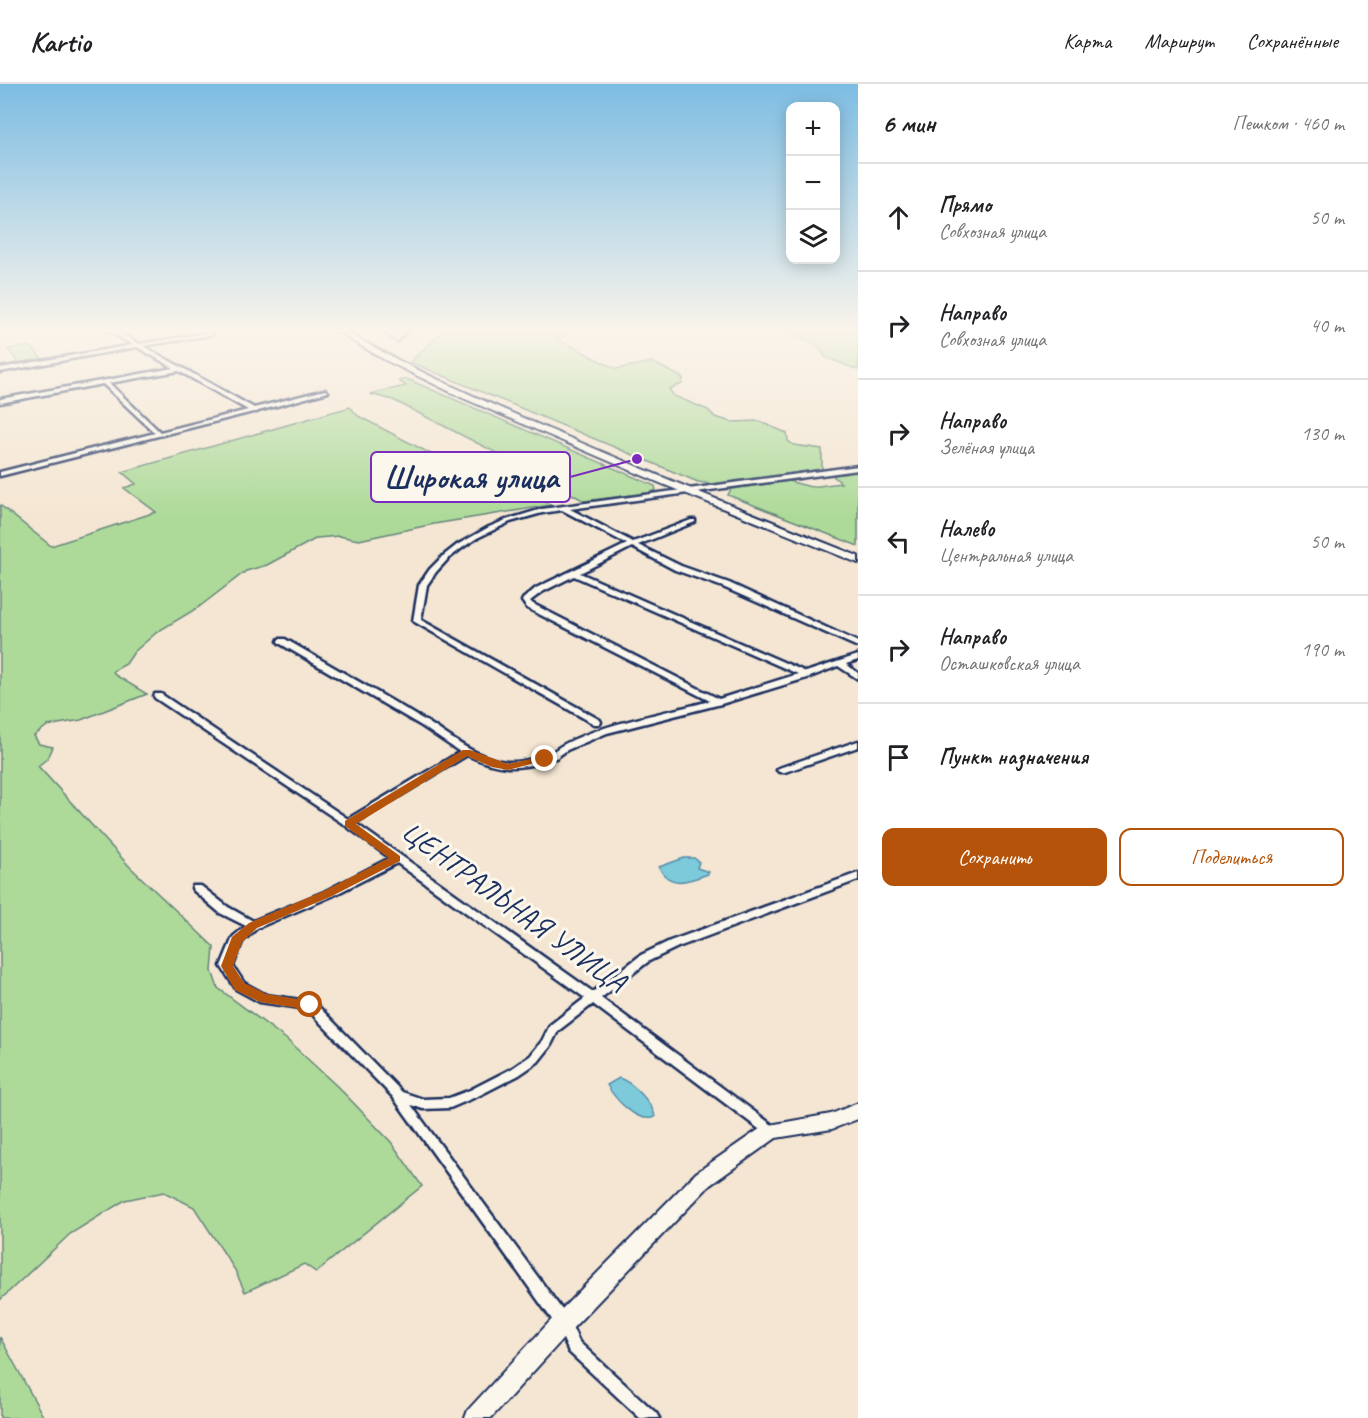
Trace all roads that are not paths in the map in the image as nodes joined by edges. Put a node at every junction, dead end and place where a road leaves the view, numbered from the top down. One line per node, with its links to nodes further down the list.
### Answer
1 (53, 391): 7 (street)
2 (114, 391): 9 (street)
3 (219, 391): 8 (street)
4 (452, 391): 13 (main road)
5 (466, 391): 12 (main road)
6 (326, 392): 8 (street)
7 (0, 401)
8 (255, 411): 9 (street)
9 (159, 434): 11 (street)
10 (858, 468): 12 (street)
11 (0, 474)
12 (702, 490): 13 (street); 17 (main road)
13 (688, 492): 14 (street); 18 (main road)
14 (563, 508): 16 (street); 28 (street)
15 (693, 521): 16 (street)
16 (630, 545): 19 (street); 21 (street)
17 (858, 554)
18 (858, 560)
19 (574, 573): 24 (street); 27 (street)
20 (282, 641): 30 (street)
21 (858, 645)
22 (858, 657): 23 (street)
23 (839, 663): 24 (street); 25 (street)
24 (807, 675): 27 (street)
25 (858, 677)
26 (158, 696): 32 (street, ЦЕНТРАЛЬНАЯ УЛИЦА)
27 (718, 702): 30 (street)
28 (597, 722)
29 (858, 744): 31 (street)
30 (466, 752): 32 (street)
31 (782, 770)
32 (348, 823): 33 (street, ЦЕНТРАЛЬНАЯ УЛИЦА)
33 (396, 859): 36 (street); 37 (street, ЦЕНТРАЛЬНАЯ УЛИЦА)
34 (858, 876): 37 (street)
35 (197, 888): 36 (street)
36 (253, 926): 38 (street)
37 (593, 998): 38 (street); 40 (street, ЦЕНТРАЛЬНАЯ УЛИЦА)
38 (398, 1095): 41 (street)
39 (858, 1110): 40 (main road)
40 (771, 1131): 41 (main road)
41 (563, 1323): 42 (main road); 43 (street)
42 (476, 1418)
43 (651, 1418)

